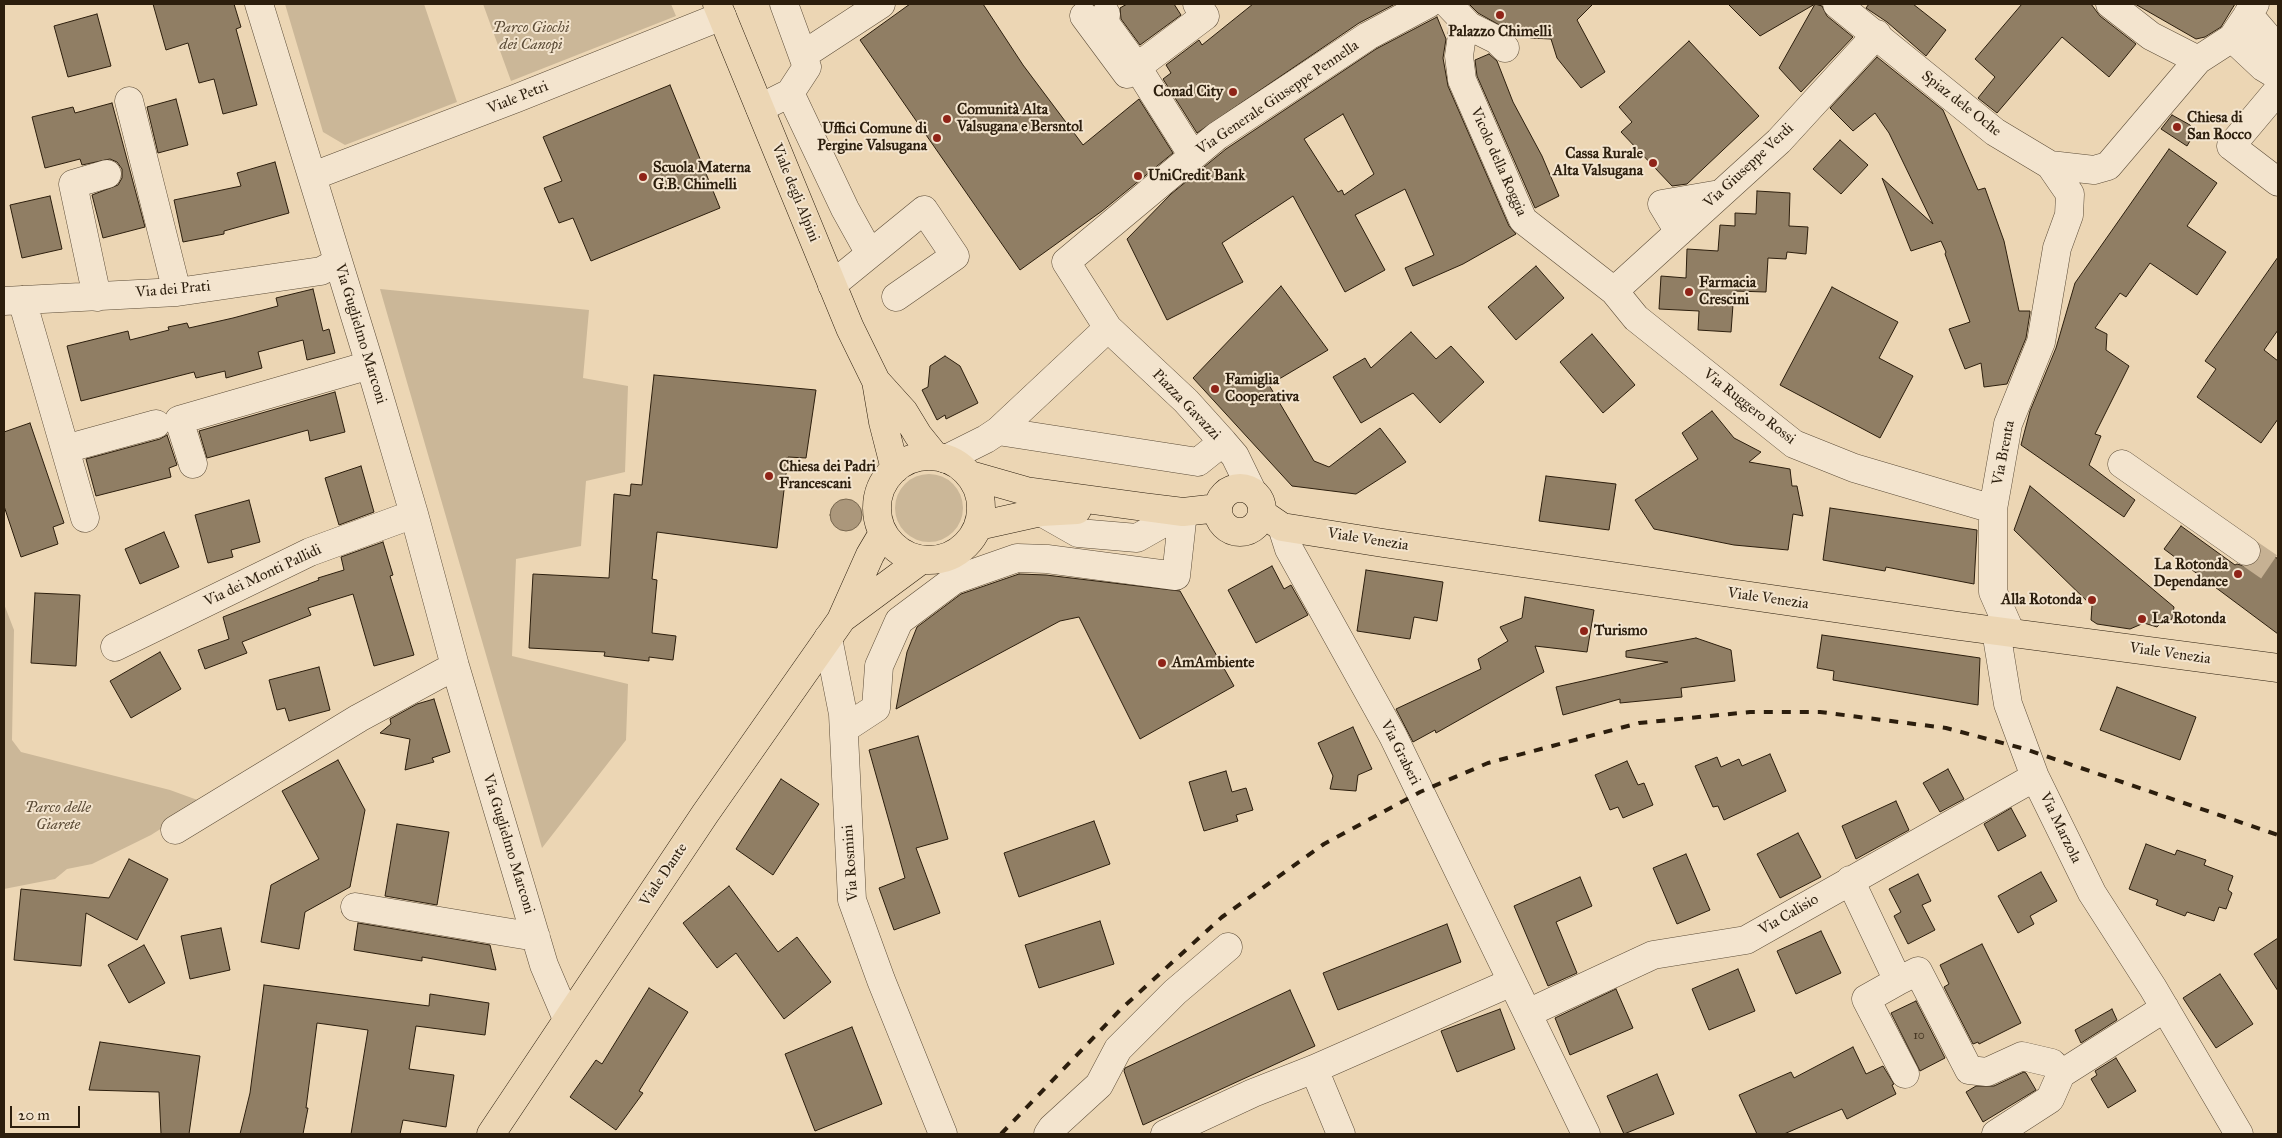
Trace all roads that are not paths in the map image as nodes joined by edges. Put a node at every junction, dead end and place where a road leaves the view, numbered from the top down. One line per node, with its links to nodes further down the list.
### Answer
1 (259, 4): 27 (street, Via Guglielmo Marconi)
2 (784, 4): 16 (street)
3 (881, 4): 16 (street)
4 (1197, 4): 18 (street)
5 (1428, 4): 24 (street, Via Generale Giuseppe Pennella)
6 (2110, 4): 17 (street)
7 (1846, 6): 12 (street, Spiaz dele Oche)
8 (2252, 9): 13 (street); 15 (street)
9 (719, 10): 23 (main road, Viale degli Alpini); 27 (street, Viale Petri)
10 (1456, 13): 14 (street); 34 (street, Vicolo della Roggia)
11 (1095, 15): 18 (street)
12 (1877, 34): 25 (street, Spiaz dele Oche); 34 (street, Via Giuseppe Verdi)
13 (2232, 38): 17 (street, Spiaz dele Oche); 19 (street)
14 (1505, 48)
15 (2278, 49)
16 (803, 56): 21 (street)
17 (2198, 60): 25 (street, Spiaz dele Oche)
18 (1137, 67): 24 (street)
19 (2278, 76)
20 (2278, 90): 28 (street)
21 (790, 93): 23 (street); 29 (street)
22 (129, 101): 35 (street)
23 (760, 108): 32 (main road, Viale degli Alpini)
24 (1193, 156): 31 (street, Via Generale Giuseppe Pennella)
25 (2050, 165): 33 (street, Spiaz dele Oche)
26 (107, 174): 36 (street)
27 (313, 176): 30 (street, Via Guglielmo Marconi)
28 (2278, 182)
29 (870, 254): 32 (street); 37 (street)
30 (338, 262): 35 (street, Via dei Prati); 40 (street, Via Guglielmo Marconi)
31 (1066, 262): 39 (street, Piazza Gavazzi)
32 (832, 285): 41 (main road, Viale degli Alpini)
33 (2050, 290): 53 (street, Via Brenta)
34 (1614, 291): 53 (street, Via Ruggero Rossi)
35 (177, 292): 36 (street, Via dei Prati)
36 (97, 297): 38 (street, Via dei Prati)
37 (896, 297)
38 (13, 300): 45 (street)
39 (1108, 328): 43 (street); 44 (street, Piazza Gavazzi)
40 (370, 365): 47 (street); 57 (street, Via Guglielmo Marconi)
41 (876, 381): 46 (main road); 49 (main road)
42 (156, 424): 45 (street)
43 (998, 431): 44 (street); 46 (street)
44 (1223, 442): 54 (street, Piazza Gavazzi)
45 (65, 449): 58 (street)
46 (941, 458): 49 (main road); 50 (main road)
47 (193, 464)
48 (2122, 464): 61 (street)
49 (895, 469): 60 (main road)
50 (970, 475): 51 (main road); 59 (main road)
51 (1144, 507): 55 (main road); 56 (main road)
52 (1218, 508): 54 (main road, Viale Venezia); 54 (main road); 56 (main road)
53 (1993, 509): 64 (street, Via Brenta)
54 (1266, 510): 64 (main road, Viale Venezia); 76 (street, Via Graberi)
55 (1041, 512): 56 (street); 59 (main road)
56 (1183, 512): 68 (street)
57 (414, 514): 65 (street, Via dei Monti Pallidi); 66 (street, Via Guglielmo Marconi)
58 (85, 518)
59 (978, 526): 62 (main road)
60 (883, 533): 62 (main road); 63 (main road, Viale Dante)
61 (2246, 550)
62 (920, 560): 63 (main road, Viale Dante)
63 (835, 628): 68 (street, Via Rosmini); 79 (main road, Viale Dante)
64 (1995, 630): 67 (main road, Viale Venezia); 69 (street, Via Marzola)
65 (115, 647)
66 (455, 666): 70 (street); 73 (street, Via Guglielmo Marconi)
67 (2278, 668)
68 (844, 729): 84 (street, Via Rosmini)
69 (2036, 777): 71 (street, Via Calisio); 77 (street, Via Marzola)
70 (175, 830)
71 (1850, 880): 75 (street); 78 (street, Via Calisio)
72 (355, 907): 73 (street)
73 (536, 937): 79 (street, Via Guglielmo Marconi)
74 (1228, 947): 85 (street)
75 (1898, 981): 81 (street); 82 (street)
76 (1512, 982): 78 (street, Via Graberi); 80 (street)
77 (2165, 1008): 82 (street); 90 (street, Via Marzola)
78 (1528, 1013): 88 (street, Via Graberi)
79 (567, 1019): 83 (main road, Viale Dante)
80 (1314, 1069): 86 (street); 87 (street)
81 (1905, 1074)
82 (2061, 1074): 89 (street)
83 (491, 1134)
84 (943, 1134)
85 (1048, 1134)
86 (1165, 1134)
87 (1341, 1134)
88 (1586, 1134)
89 (1996, 1134)
90 (2239, 1134)

